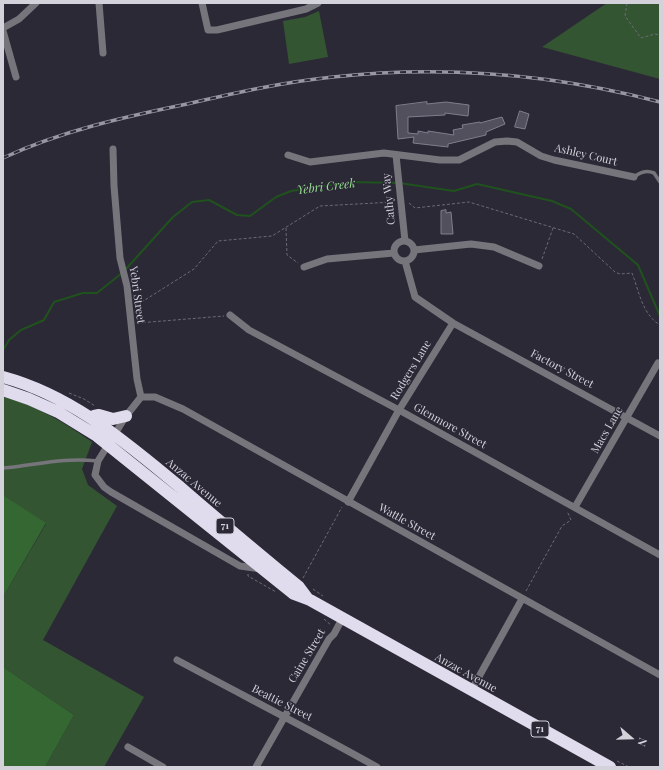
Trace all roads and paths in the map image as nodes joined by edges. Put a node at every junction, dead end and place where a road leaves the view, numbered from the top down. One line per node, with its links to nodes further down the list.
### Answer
1 (36, 3): 6 (street)
2 (99, 3): 8 (street)
3 (202, 3): 4 (street)
4 (318, 3)
5 (627, 3): 7 (path)
6 (3, 30): 9 (street)
7 (660, 35)
8 (103, 53)
9 (16, 77)
10 (113, 149): 31 (street, Yebri Street)
11 (288, 155): 12 (street, Ashley Court)
12 (396, 155): 13 (street, Ashley Court); 17 (street, Cathy Way)
13 (634, 177): 14 (lane)
14 (660, 182)
15 (286, 227): 22 (path)
16 (553, 228): 21 (path)
17 (405, 241): 18 (street); 19 (street)
18 (414, 250): 20 (street); 21 (street)
19 (394, 253): 20 (street); 22 (street)
20 (406, 261): 27 (street)
21 (539, 266)
22 (304, 267)
23 (136, 305): 24 (path)
24 (137, 311)
25 (230, 315): 26 (path); 32 (street, Glenmore Street)
26 (137, 317)
27 (453, 323): 32 (street, Rodgers Lane); 35 (street, Factory Street)
28 (658, 364): 35 (street, Macs Lane)
29 (3, 377): 33 (highway, Anzac Avenue / 71)
30 (3, 390): 38 (highway, Anzac Avenue / 71)
31 (141, 397): 34 (street); 41 (street, Wattle Street)
32 (399, 410): 41 (street, Rodgers Lane); 42 (street, Glenmore Street)
33 (91, 416): 34 (highway); 36 (highway, Anzac Avenue / 71)
34 (126, 416): 36 (street)
35 (627, 417): 37 (street, Factory Street); 42 (street, Macs Lane)
36 (115, 434): 38 (street); 46 (highway, Anzac Avenue / 71)
37 (660, 436)
38 (108, 444): 39 (street); 45 (highway, Anzac Avenue / 71)
39 (98, 460): 40 (lane); 45 (street)
40 (3, 468)
41 (348, 502): 46 (path); 47 (street, Wattle Street)
42 (575, 507): 44 (street, Glenmore Street)
43 (566, 508): 47 (path)
44 (660, 555)
45 (261, 569): 48 (highway, Anzac Avenue / 71)
46 (299, 587): 48 (highway, Anzac Avenue / 71)
47 (522, 599): 51 (street, Wattle Street); 52 (street)
48 (310, 600): 49 (highway, Anzac Avenue / 71)
49 (342, 619): 52 (highway, Anzac Avenue / 71); 53 (street, Caine Street)
50 (177, 660): 53 (street, Beattie Street)
51 (660, 675)
52 (471, 691): 58 (highway, Anzac Avenue / 71)
53 (284, 717): 56 (street, Caine Street); 57 (street, Beattie Street)
54 (128, 747): 55 (street)
55 (164, 767)
56 (256, 767)
57 (377, 767)
58 (610, 767)

